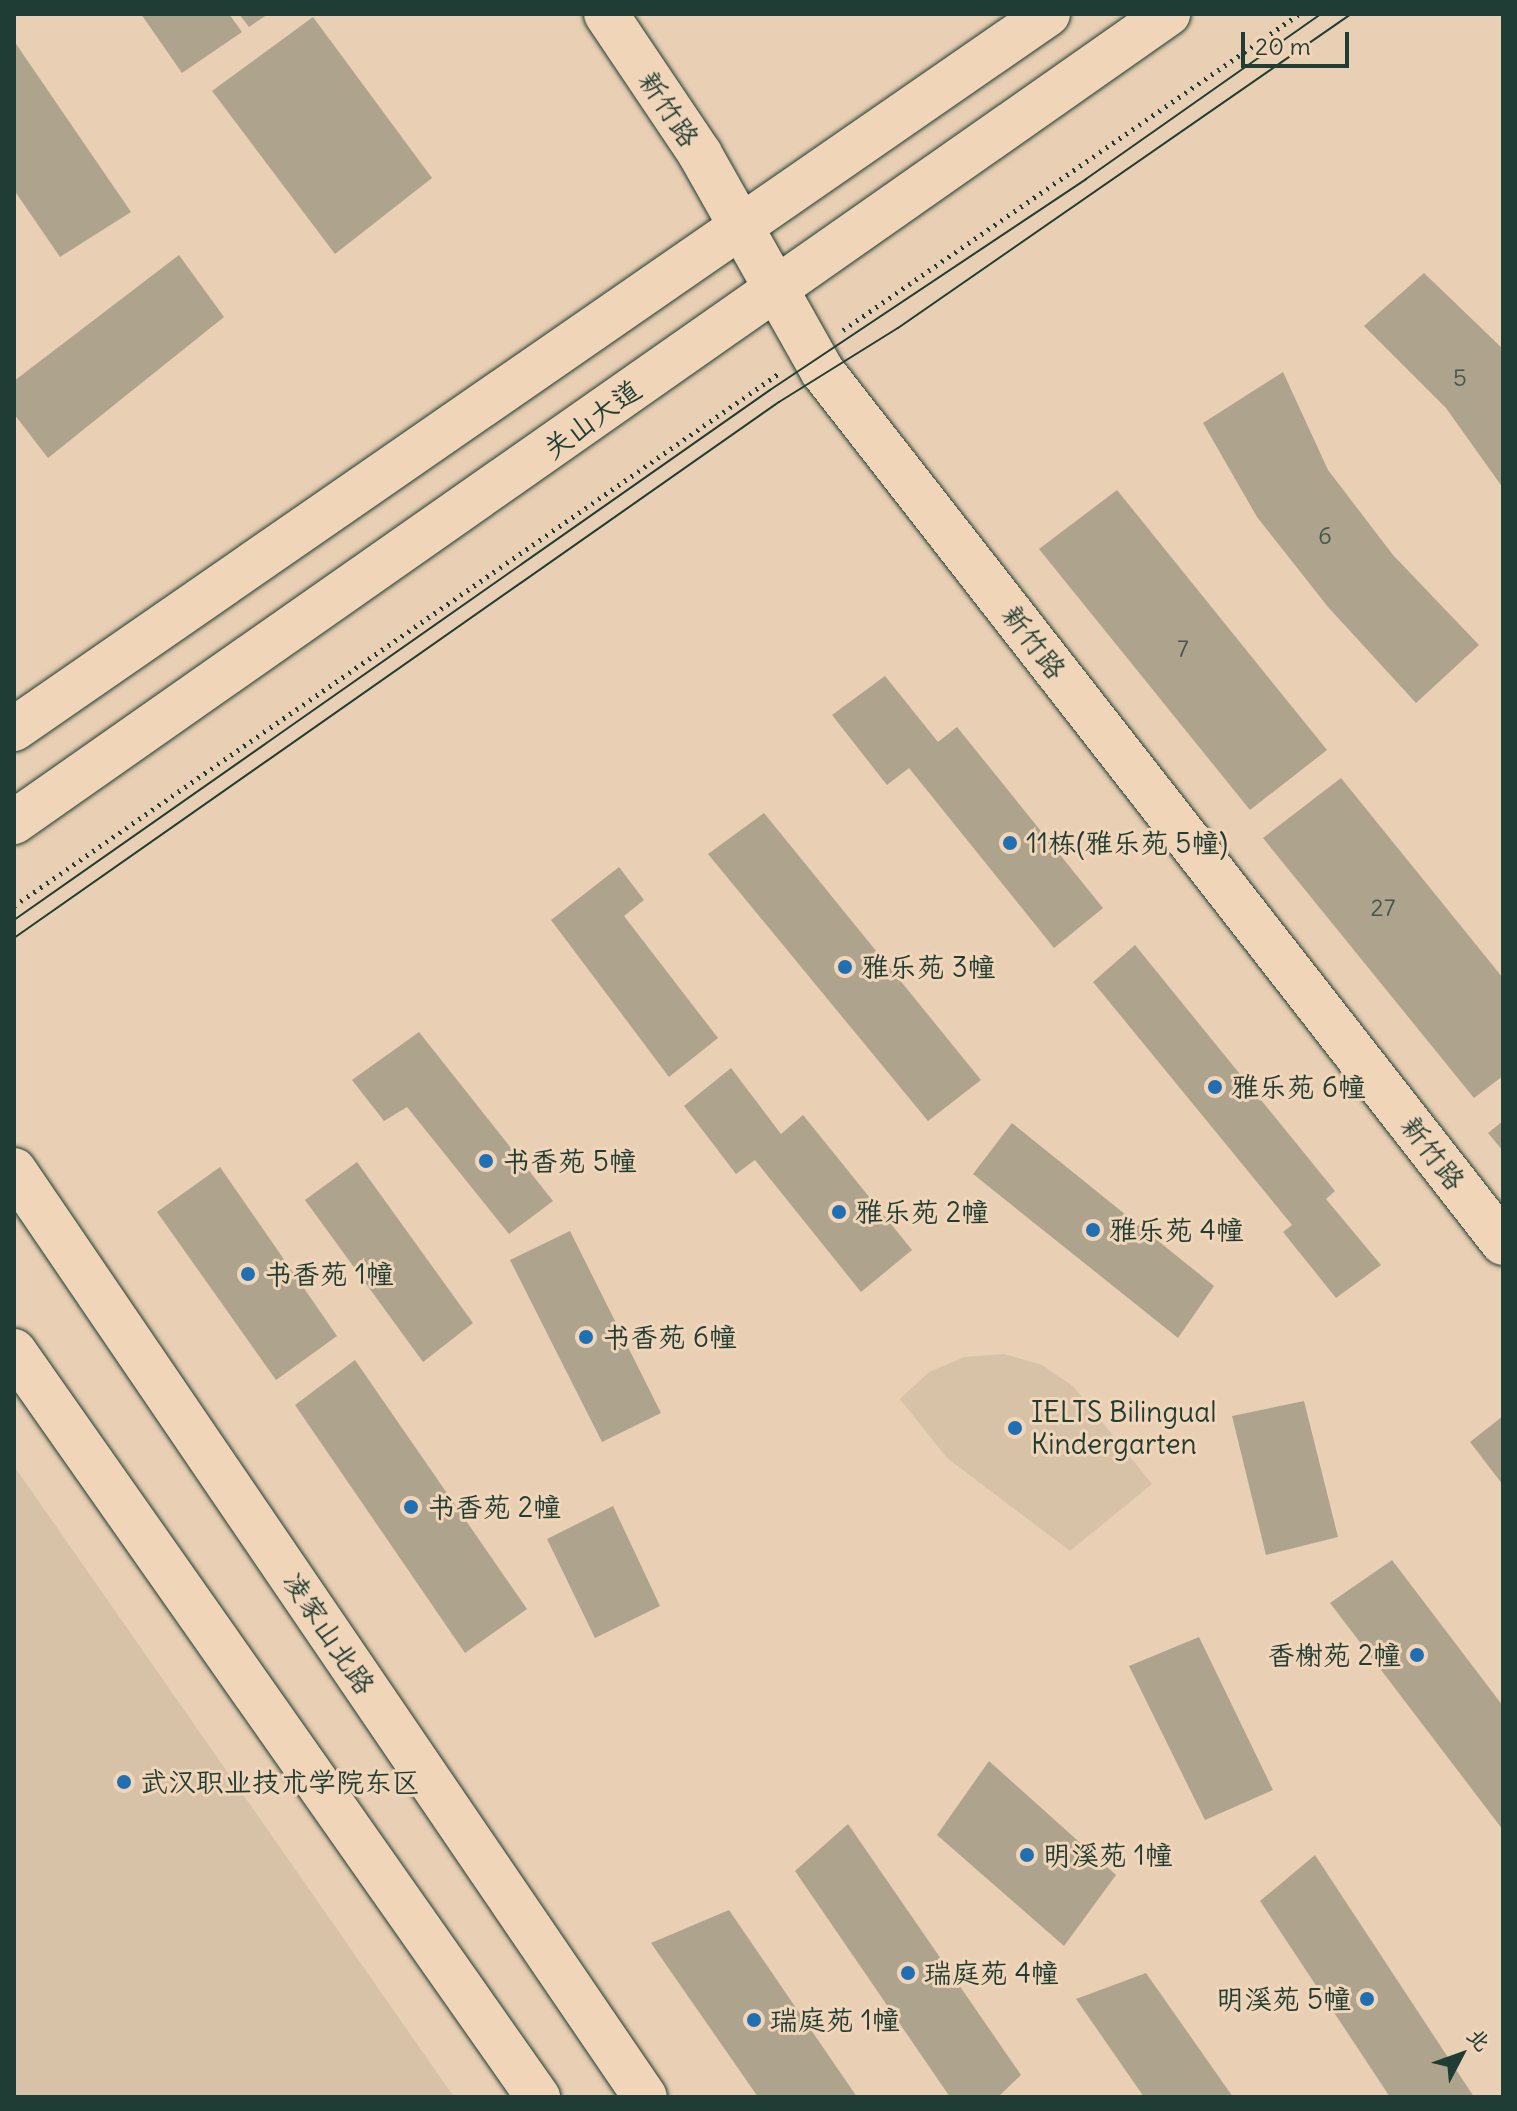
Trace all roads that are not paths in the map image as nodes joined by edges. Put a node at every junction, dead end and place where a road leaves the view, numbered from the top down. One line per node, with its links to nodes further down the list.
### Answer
1 (606, 14): 4 (main road, 新竹路)
2 (1048, 14): 4 (main road)
3 (1168, 14): 5 (main road, 关山大道)
4 (741, 231): 5 (main road, 新竹路); 6 (main road)
5 (775, 286): 7 (main road, 关山大道); 9 (main road, 新竹路)
6 (14, 729)
7 (14, 822)
8 (14, 1170): 12 (main road, 凌家山北路)
9 (1503, 1243)
10 (14, 1351): 11 (main road)
11 (538, 2097)
12 (645, 2097)

